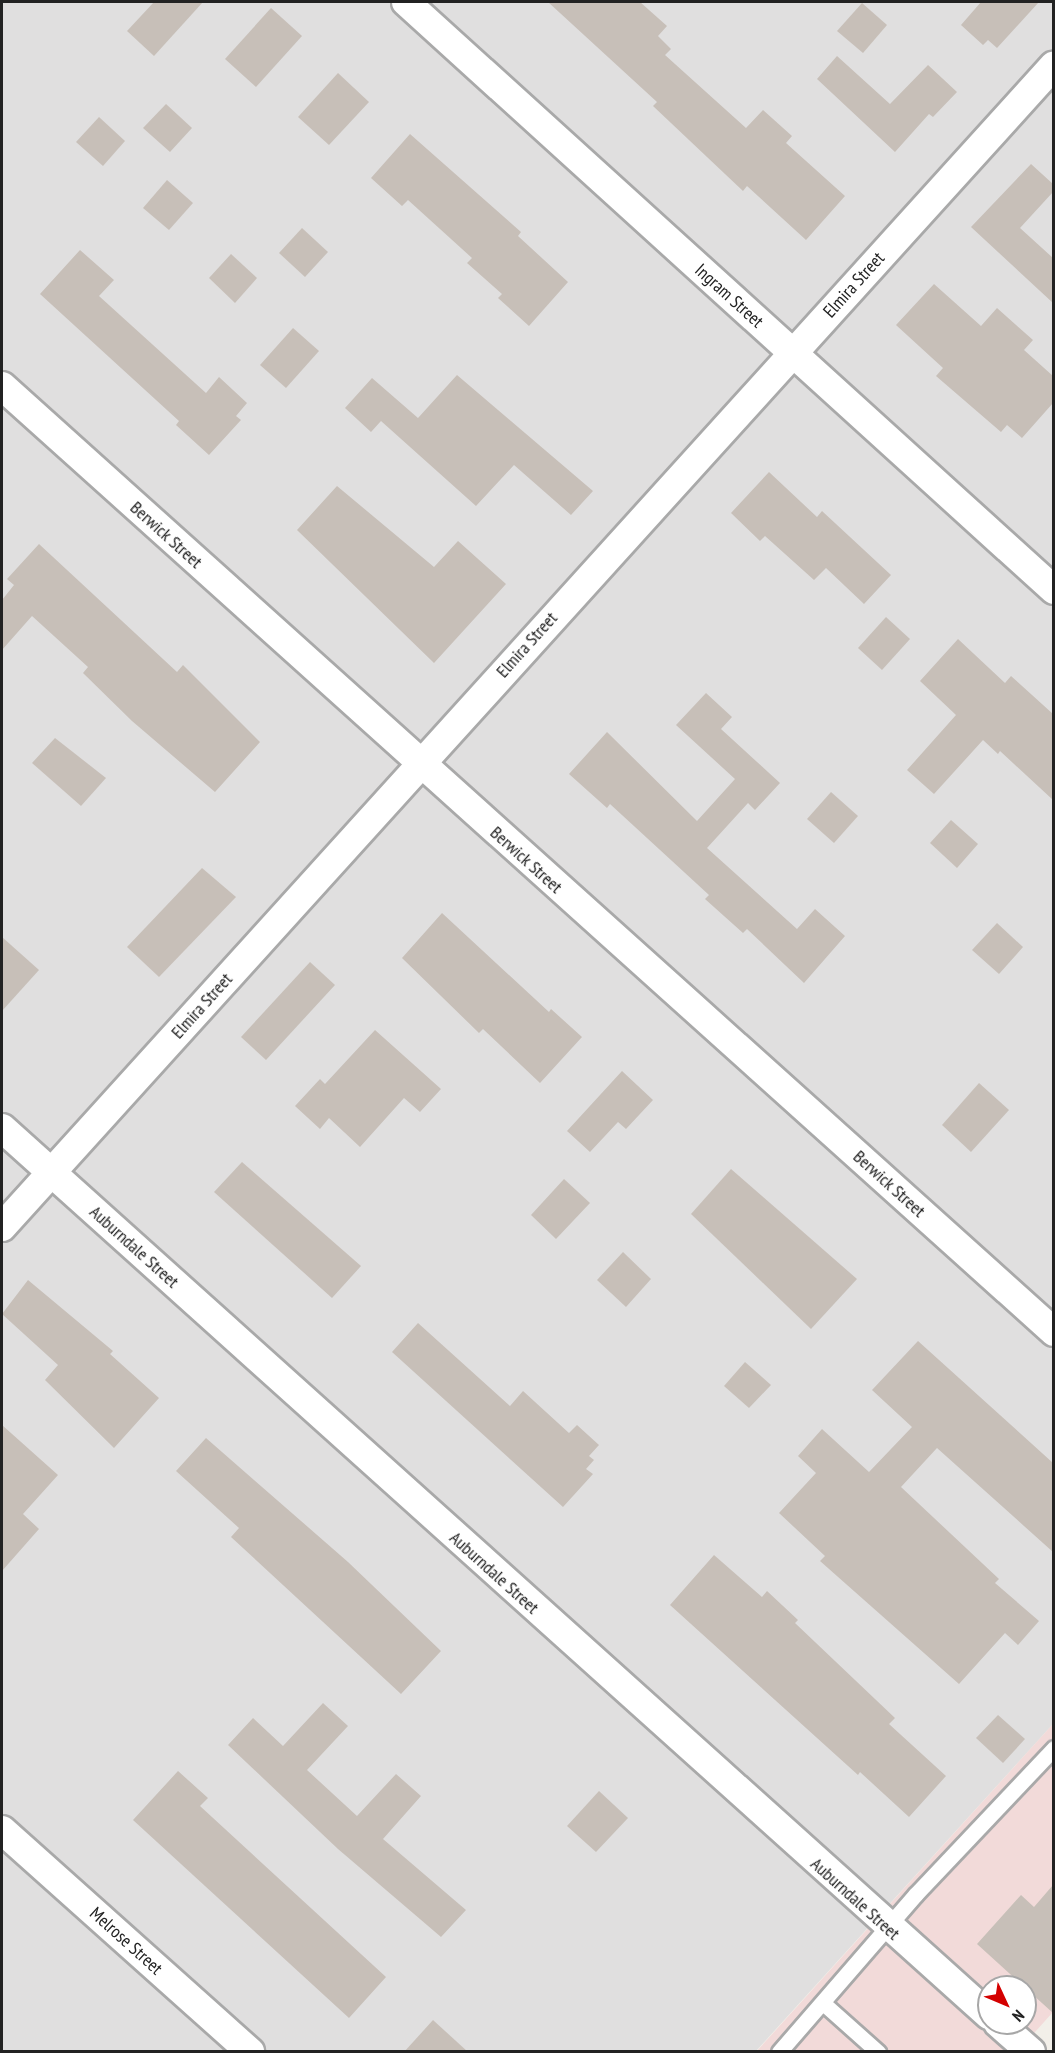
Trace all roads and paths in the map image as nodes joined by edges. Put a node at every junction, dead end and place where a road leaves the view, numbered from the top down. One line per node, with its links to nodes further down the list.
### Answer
1 (406, 2): 3 (street, Ingram Street)
2 (1053, 64): 3 (street, Elmira Street)
3 (792, 353): 5 (street, Ingram Street); 6 (street, Elmira Street)
4 (2, 386): 6 (street, Berwick Street)
5 (1053, 590)
6 (419, 764): 8 (street, Elmira Street); 10 (street, Berwick Street)
7 (2, 1128): 8 (street, Auburndale Street)
8 (51, 1173): 9 (street, Elmira Street); 13 (street, Auburndale Street)
9 (2, 1227)
10 (1053, 1332)
11 (1053, 1748): 13 (lane)
12 (2, 1830): 17 (street, Melrose Street)
13 (886, 1927): 14 (lane); 15 (street, Auburndale Street)
14 (823, 2003): 18 (lane); 19 (lane)
15 (977, 2005)
16 (1012, 2035): 20 (street)
17 (250, 2052)
18 (779, 2052)
19 (878, 2052)
20 (1031, 2052)

